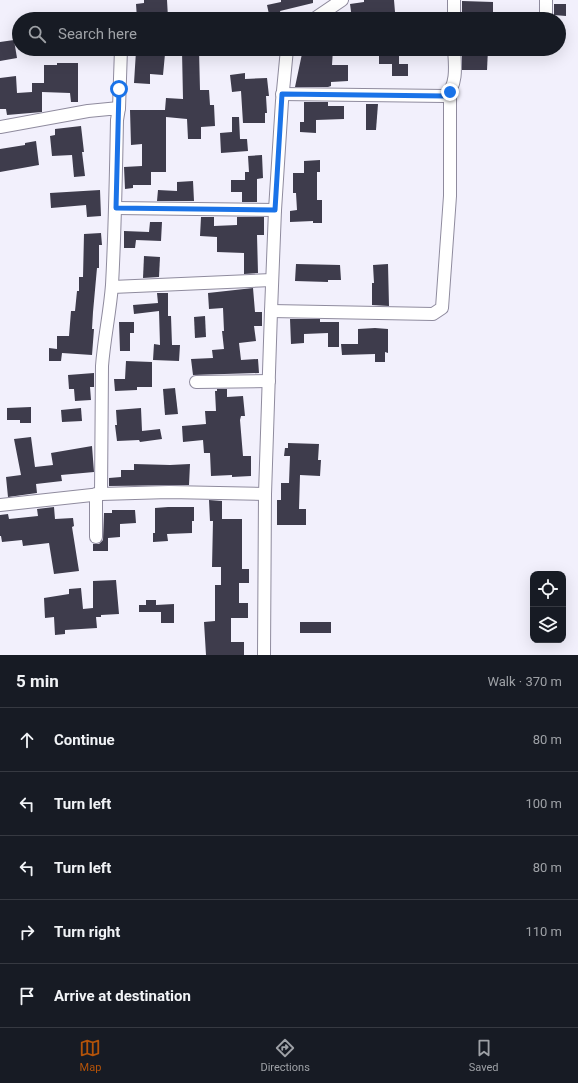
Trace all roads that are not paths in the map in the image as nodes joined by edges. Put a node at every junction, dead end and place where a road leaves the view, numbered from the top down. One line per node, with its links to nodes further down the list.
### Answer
1 (342, 0): 4 (street)
2 (454, 0): 5 (street)
3 (546, 0): 6 (street)
4 (324, 12)
5 (454, 12)
6 (546, 12)
7 (121, 56): 12 (street)
8 (286, 56): 11 (street)
9 (454, 56): 10 (street)
10 (450, 92): 11 (street); 18 (street)
11 (282, 94): 15 (street)
12 (119, 108): 13 (street); 14 (street)
13 (0, 127)
14 (116, 208): 15 (street); 17 (street)
15 (275, 210): 16 (street)
16 (272, 280): 17 (street); 18 (street)
17 (112, 287): 21 (street)
18 (271, 311): 20 (street)
19 (196, 382): 20 (street)
20 (268, 382): 22 (street)
21 (98, 494): 22 (street); 23 (street); 24 (street)
22 (265, 494): 25 (street)
23 (0, 505)
24 (96, 537)
25 (264, 655)

